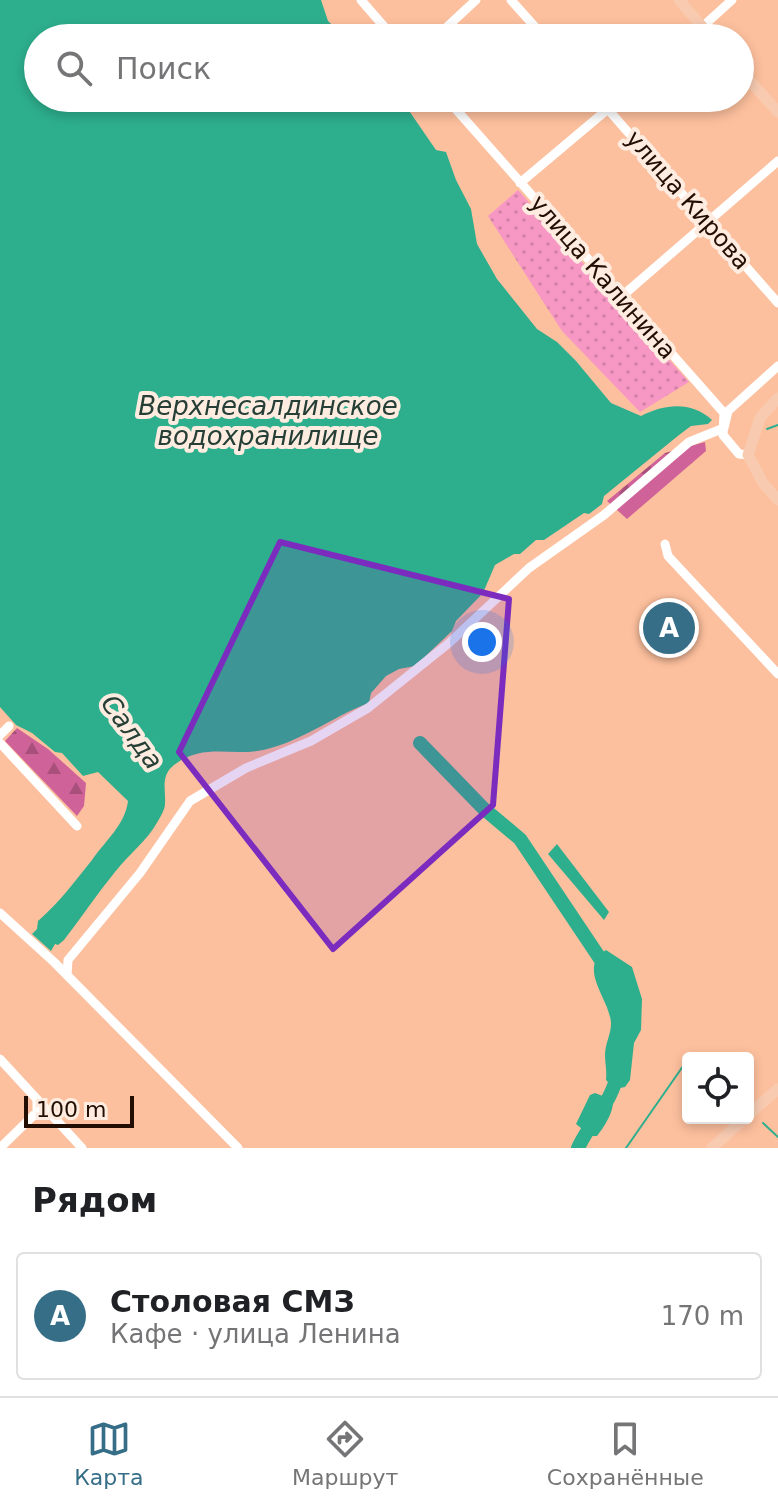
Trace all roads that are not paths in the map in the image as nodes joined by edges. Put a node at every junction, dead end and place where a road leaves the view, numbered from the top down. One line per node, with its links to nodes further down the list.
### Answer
1 (361, 0): 6 (street)
2 (476, 0): 7 (street)
3 (511, 0): 8 (street)
4 (679, 0): 9 (main road)
5 (732, 0): 10 (street)
6 (382, 24)
7 (450, 24)
8 (532, 24)
9 (699, 24)
10 (705, 24)
11 (754, 85): 15 (main road)
12 (458, 112): 17 (street, улица Калинина)
13 (604, 112): 17 (street)
14 (611, 112): 18 (street, улица Кирова)
15 (778, 112)
16 (778, 161): 18 (street)
17 (520, 183): 19 (street, улица Калинина)
18 (709, 223): 19 (street); 20 (street, улица Кирова)
19 (621, 297): 23 (street, улица Калинина)
20 (778, 303)
21 (778, 366): 23 (street)
22 (778, 398): 24 (main road)
23 (724, 428): 24 (street, улица Калинина); 33 (street)
24 (748, 455): 25 (main road)
25 (778, 500)
26 (665, 544): 27 (street)
27 (778, 674)
28 (9, 726): 29 (street)
29 (0, 735)
30 (0, 743): 31 (street)
31 (77, 826)
32 (0, 913): 33 (street)
33 (67, 975): 41 (street)
34 (0, 1059): 36 (street)
35 (778, 1089): 37 (main road)
36 (37, 1099): 39 (street); 40 (street)
37 (754, 1111)
38 (739, 1124): 42 (main road)
39 (0, 1148)
40 (82, 1148)
41 (238, 1148)
42 (712, 1148)

